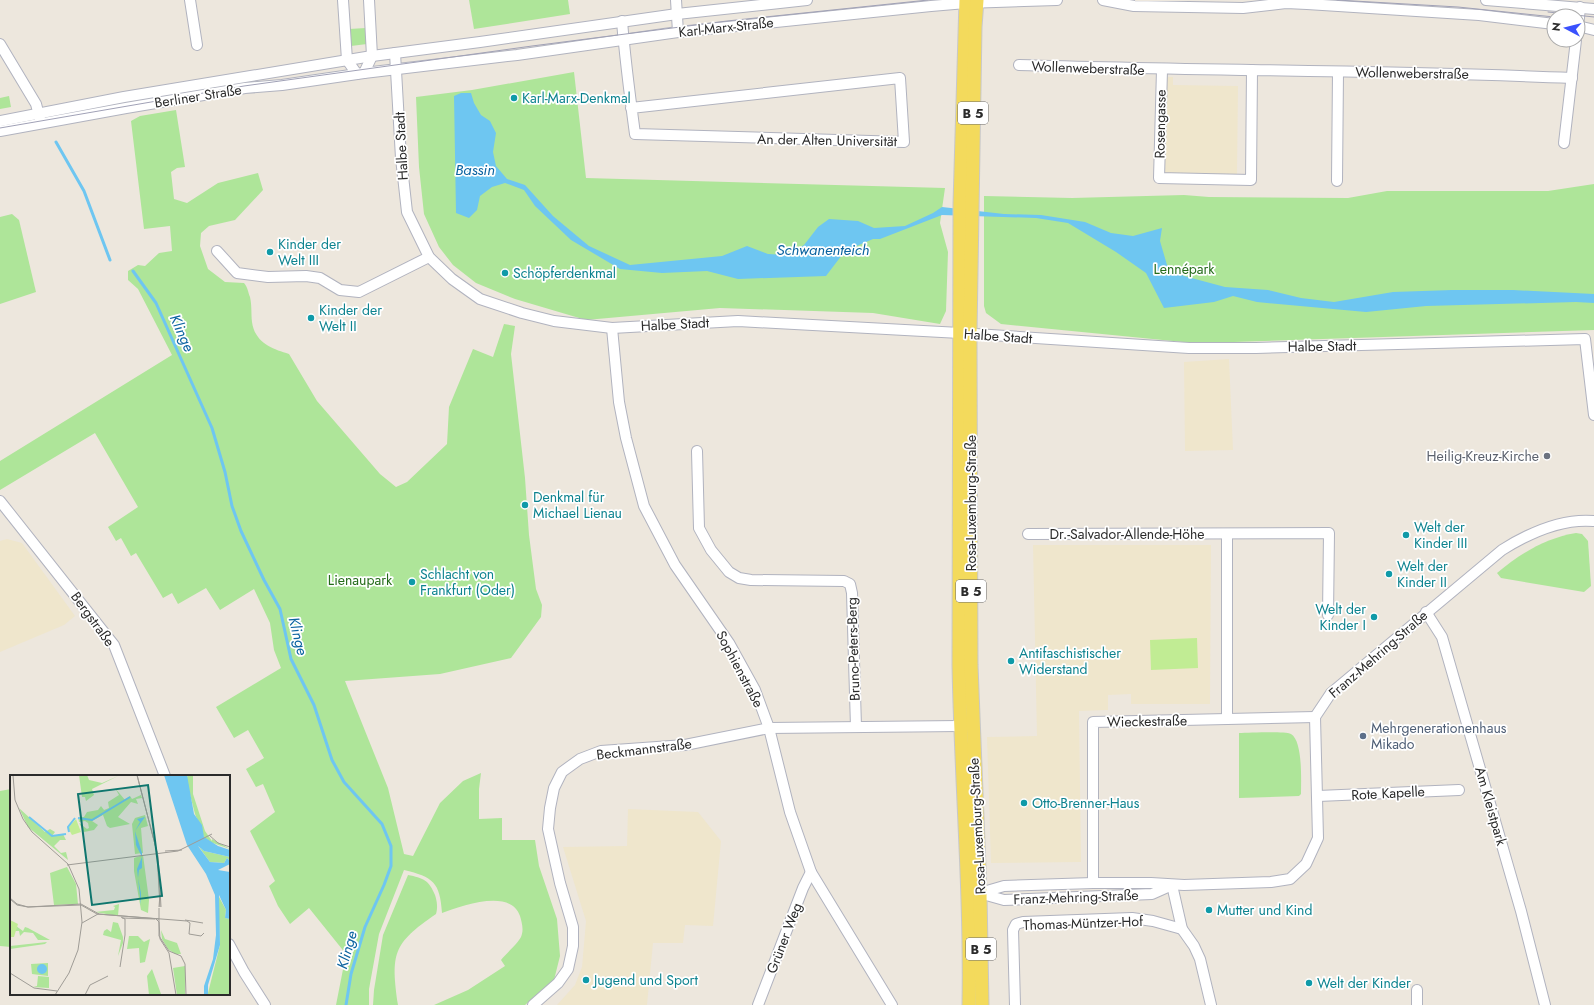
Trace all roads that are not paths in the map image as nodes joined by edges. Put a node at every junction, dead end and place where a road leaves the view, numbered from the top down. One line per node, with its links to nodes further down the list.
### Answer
1 (190, 0): 18 (street)
2 (343, 0): 22 (street)
3 (369, 0): 21 (street)
4 (676, 0): 12 (street)
5 (807, 0): 12 (street, Karl-Marx-Straße)
6 (1057, 0): 9 (street, Karl-Marx-Straße)
7 (1103, 0): 10 (street)
8 (1486, 0): 11 (street)
9 (972, 1): 15 (street, Karl-Marx-Straße); 39 (main road, Rosa-Luxemburg-Straße / B 5)
10 (1254, 4): 14 (street)
11 (1580, 8)
12 (677, 14): 13 (street, Karl-Marx-Straße); 15 (street)
13 (622, 22): 16 (street, An der Alten Universität); 20 (street, Karl-Marx-Straße)
14 (1546, 23)
15 (678, 32): 16 (street, Karl-Marx-Straße)
16 (623, 40): 24 (street, Karl-Marx-Straße); 30 (street, An der Alten Universität)
17 (0, 44): 31 (street)
18 (197, 45)
19 (1575, 48): 29 (street)
20 (396, 53): 21 (street, Karl-Marx-Straße); 24 (street, Halbe Stadt)
21 (372, 56): 22 (street, Berliner Straße); 28 (street)
22 (347, 60): 28 (street); 31 (street, Berliner Straße)
23 (1019, 65): 25 (street, Wollenweberstraße)
24 (397, 70): 28 (street, Berliner Straße); 37 (street, Halbe Stadt)
25 (1162, 70): 26 (street, Wollenweberstraße); 26 (street, Rosengasse)
26 (1252, 70): 27 (street, Wollenweberstraße)
27 (1338, 72): 29 (street, Wollenweberstraße); 35 (street)
28 (361, 74): 31 (street, Berliner Straße)
29 (1572, 78): 34 (street)
30 (631, 108): 30 (street, An der Alten Universität)
31 (40, 118): 32 (street, Berliner Straße); 33 (street, Berliner Straße)
32 (0, 122)
33 (0, 131)
34 (1564, 143)
35 (1337, 181)
36 (217, 251): 37 (street)
37 (429, 257): 38 (street, Halbe Stadt)
38 (612, 328): 39 (street, Halbe Stadt); 52 (street, Sophienstraße)
39 (965, 333): 40 (street, Halbe Stadt); 50 (main road, Rosa-Luxemburg-Straße / B 5); 53 (main road, Rosa-Luxemburg-Straße / B 5)
40 (1594, 415)
41 (697, 451): 51 (street, Bruno-Peters-Berg)
42 (0, 501): 54 (street, Bergstraße)
43 (1594, 521): 46 (street, Franz-Mehring-Straße)
44 (1028, 534): 45 (street, Dr.-Salvador-Allende-Höhe)
45 (1227, 534): 47 (street, Dr.-Salvador-Allende-Höhe); 49 (street)
46 (1426, 612): 48 (street, Franz-Mehring-Straße); 73 (street, Am Kleistpark)
47 (1328, 615)
48 (1315, 717): 49 (street, Wieckestraße); 56 (street, Franz-Mehring-Straße)
49 (1227, 719): 58 (street, Wieckestraße)
50 (960, 726): 51 (street, Beckmannstraße); 53 (main road); 60 (main road, Rosa-Luxemburg-Straße / B 5)
51 (856, 727): 52 (street, Beckmannstraße)
52 (769, 728): 57 (street, Sophienstraße); 65 (street, Beckmannstraße)
53 (973, 735): 60 (main road, Rosa-Luxemburg-Straße / B 5)
54 (165, 775)
55 (1458, 790): 56 (street, Rote Kapelle)
56 (1318, 796): 59 (street, Franz-Mehring-Straße)
57 (811, 872): 66 (street, Grüner Weg); 67 (street, Sophienstraße)
58 (1093, 883): 59 (street, Franz-Mehring-Straße); 60 (street, Franz-Mehring-Straße)
59 (1172, 885): 60 (street, Franz-Mehring-Straße); 61 (street)
60 (974, 893): 68 (main road, Rosa-Luxemburg-Straße / B 5); 69 (main road, Rosa-Luxemburg-Straße / B 5)
61 (1182, 929): 70 (street, Thomas-Müntzer-Hof); 71 (street)
62 (230, 946): 64 (street)
63 (1417, 990): 72 (street)
64 (265, 1005)
65 (533, 1005)
66 (758, 1005)
67 (892, 1005)
68 (969, 1005)
69 (982, 1005)
70 (1015, 1005)
71 (1211, 1005)
72 (1417, 1005)
73 (1545, 1005)

